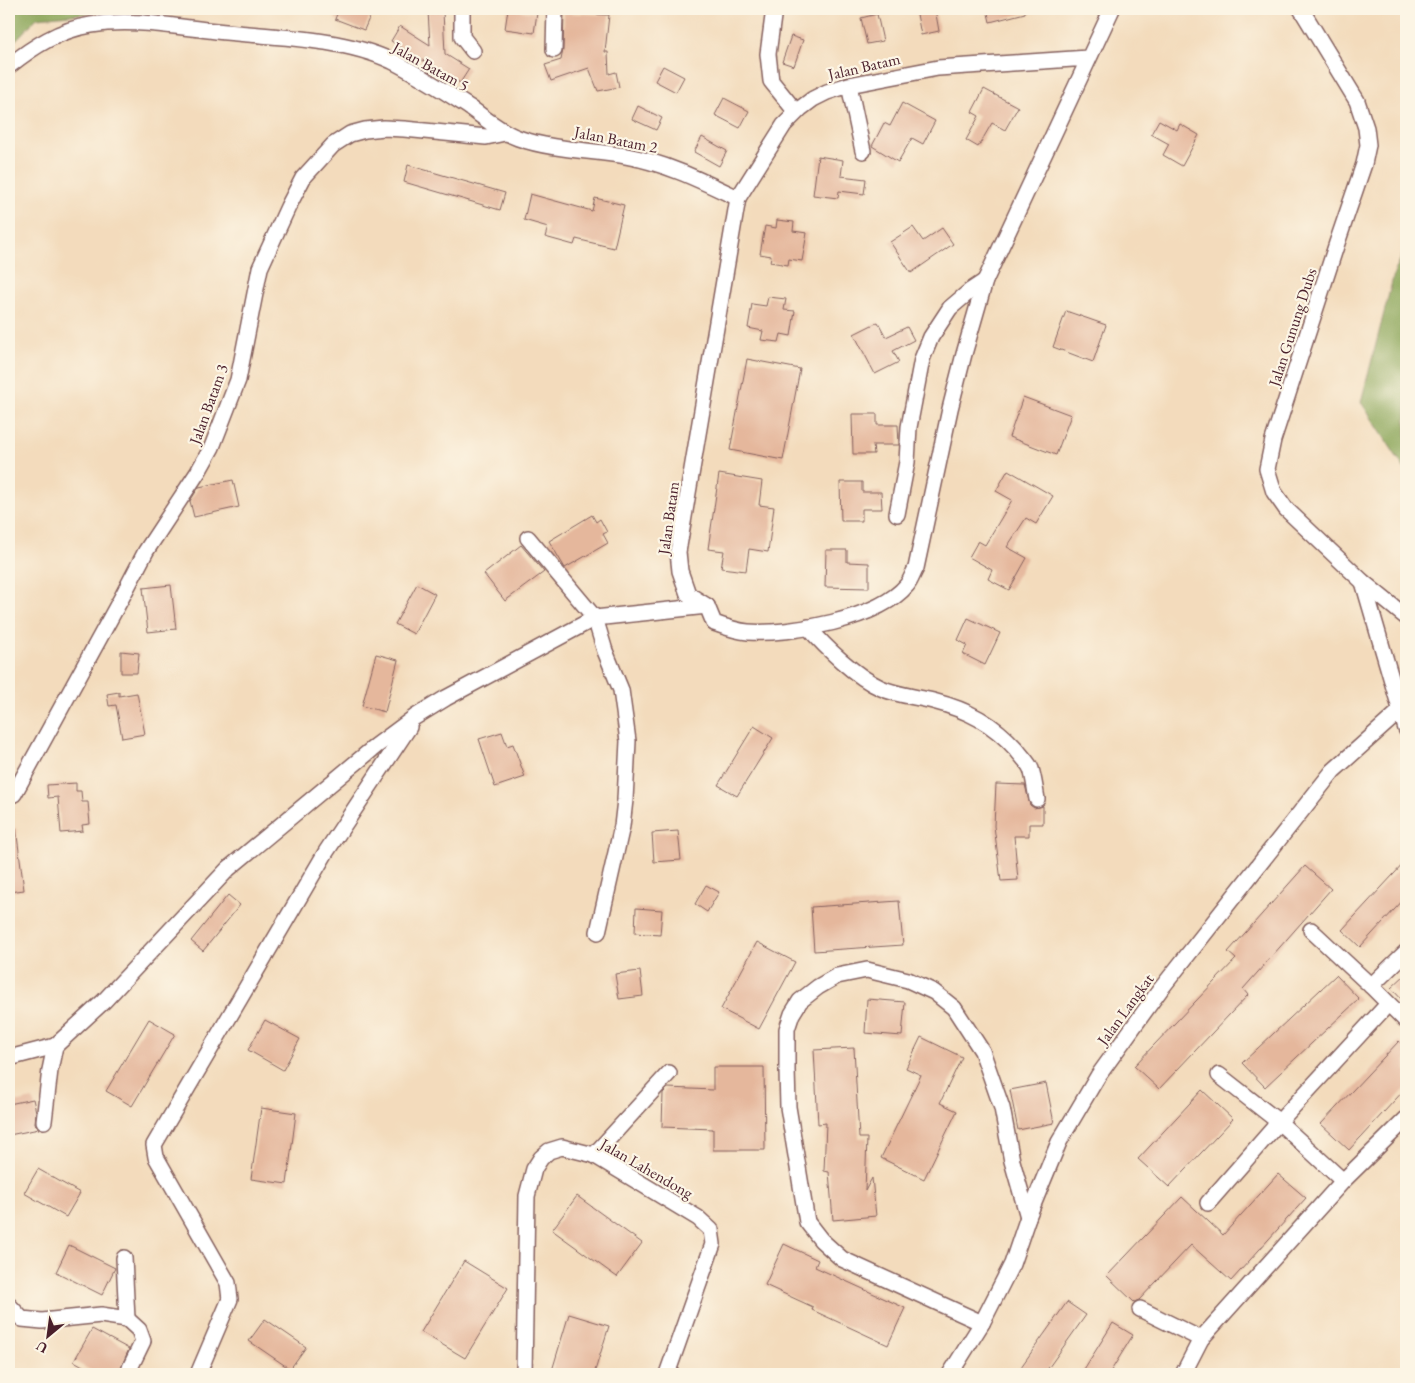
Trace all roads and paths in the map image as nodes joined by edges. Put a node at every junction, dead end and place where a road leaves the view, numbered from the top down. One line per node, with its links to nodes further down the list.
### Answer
1 (462, 9): 7 (street)
2 (555, 9): 6 (street)
3 (774, 9): 11 (street)
4 (1112, 9): 8 (street, Jalan Batam)
5 (1301, 9): 19 (street, Jalan Gunung Dubs)
6 (554, 50)
7 (473, 51)
8 (1088, 58): 10 (street, Jalan Batam); 16 (street, Jalan Batam)
9 (9, 66): 12 (street, Jalan Batam 5)
10 (849, 85): 11 (street, Jalan Batam); 14 (street)
11 (796, 112): 15 (street, Jalan Batam)
12 (486, 120): 13 (street, Jalan Batam 2)
13 (505, 133): 15 (street, Jalan Batam 2); 27 (street, Jalan Batam 3)
14 (863, 151)
15 (738, 198): 20 (street, Jalan Batam)
16 (985, 280): 17 (street); 23 (street, Jalan Batam)
17 (897, 514)
18 (528, 538): 22 (street)
19 (1362, 582): 21 (street, Jalan Gunung Dubs); 24 (street)
20 (707, 606): 22 (street); 23 (street, Jalan Batam)
21 (1406, 617)
22 (595, 618): 25 (street); 30 (street)
23 (808, 627): 28 (street)
24 (1403, 710): 26 (street); 45 (street, Jalan Langkat)
25 (415, 717): 35 (street); 53 (street)
26 (1406, 728)
27 (14, 794)
28 (1037, 799)
29 (1311, 930): 32 (street)
30 (598, 932)
31 (1406, 952): 32 (street)
32 (1371, 986): 33 (street)
33 (1388, 1004): 34 (street); 41 (street)
34 (1406, 1022)
35 (55, 1046): 36 (street); 40 (street)
36 (9, 1058)
37 (669, 1073): 42 (street)
38 (1219, 1075): 41 (street)
39 (1406, 1119): 43 (street)
40 (44, 1121)
41 (1279, 1122): 43 (street); 44 (street)
42 (594, 1155): 54 (street, Jalan Lahendong); 55 (street, Jalan Lahendong)
43 (1344, 1181): 51 (street)
44 (1208, 1203)
45 (1028, 1217): 50 (street, Jalan Langkat); 50 (street)
46 (124, 1258): 49 (street)
47 (9, 1305): 49 (street)
48 (1140, 1309): 51 (street)
49 (127, 1319): 52 (street)
50 (982, 1323): 56 (street, Jalan Langkat)
51 (1200, 1338): 57 (street)
52 (126, 1374)
53 (198, 1374)
54 (524, 1374)
55 (668, 1374)
56 (950, 1374)
57 (1183, 1374)

